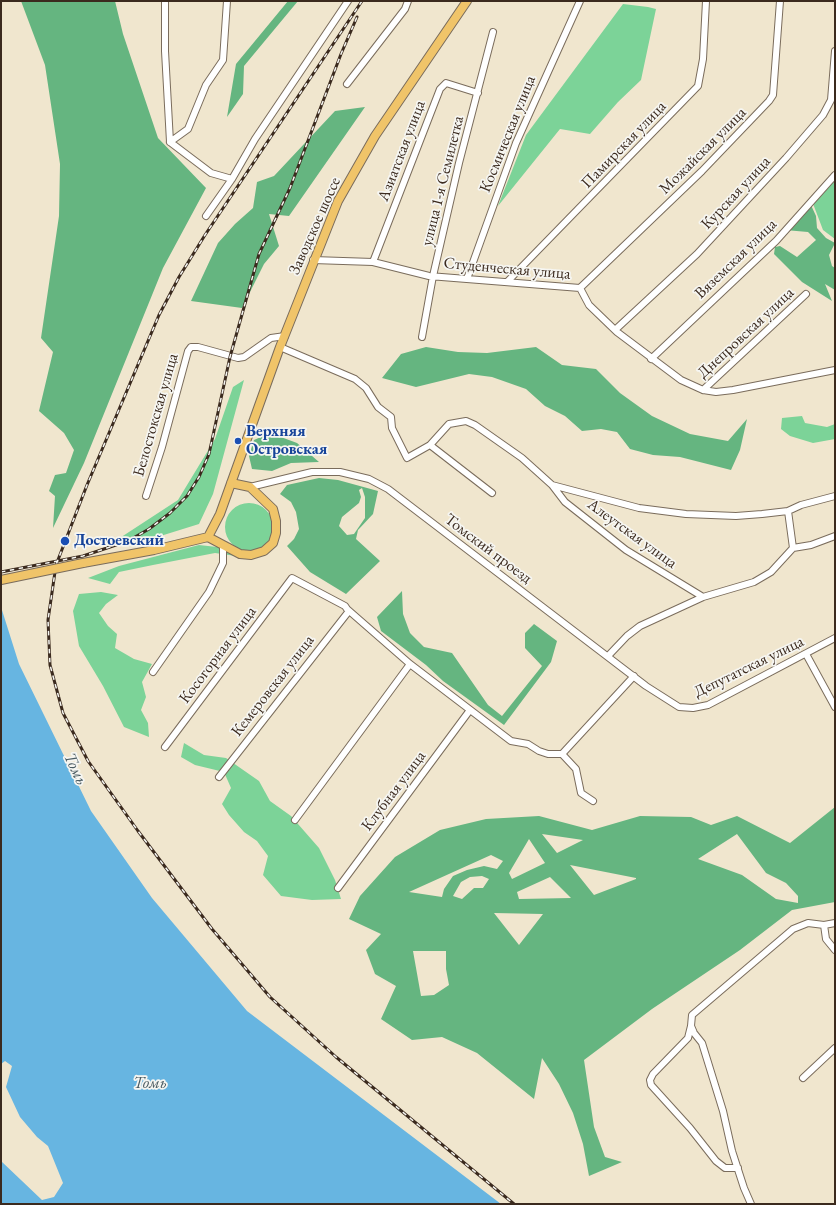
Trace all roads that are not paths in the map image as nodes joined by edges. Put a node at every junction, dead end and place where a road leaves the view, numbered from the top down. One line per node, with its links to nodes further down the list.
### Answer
1 (165, 1): 13 (street)
2 (227, 1): 13 (street)
3 (348, 1): 15 (street)
4 (408, 1): 11 (street)
5 (467, 1): 17 (main road, Заводское шоссе)
6 (580, 1): 20 (street, Космическая улица)
7 (706, 1): 21 (street, Памирская улица)
8 (780, 1): 22 (street, Можайская улица)
9 (493, 32): 12 (street, улица 1-я Семилетка)
10 (835, 50): 24 (street, Курская улица)
11 (348, 84)
12 (478, 93): 18 (street, Азиатская улица); 19 (street, улица 1-я Семилетка)
13 (170, 142): 15 (street)
14 (835, 175): 28 (street, Вяземская улица)
15 (232, 179): 16 (street)
16 (206, 216)
17 (314, 260): 18 (street, Студенческая улица); 25 (main road, Заводское шоссе)
18 (374, 262): 19 (street, Студенческая улица)
19 (433, 276): 20 (street, Студенческая улица); 26 (street, улица 1-я Семилетка)
20 (467, 279): 21 (street, Студенческая улица)
21 (507, 282): 22 (street, Студенческая улица)
22 (580, 288): 24 (street)
23 (806, 294): 30 (street, Днепровская улица)
24 (615, 330): 28 (street)
25 (285, 336): 27 (main road, Заводское шоссе); 36 (street, Белостокская улица)
26 (422, 337)
27 (280, 347): 31 (street, Алеутская улица); 32 (main road, Заводское шоссе)
28 (651, 359): 30 (street)
29 (835, 370): 30 (street)
30 (703, 390)
31 (430, 444): 33 (street, Алеутская улица); 35 (street)
32 (231, 483): 34 (main road); 40 (main road, Заводское шоссе)
33 (552, 485): 38 (street); 44 (street, Алеутская улица)
34 (250, 487): 41 (main road); 48 (street, Томский проезд)
35 (492, 493)
36 (146, 496)
37 (835, 496): 38 (street)
38 (788, 512): 42 (street)
39 (835, 536): 42 (street)
40 (208, 537): 41 (main road); 43 (main road, bridge)
41 (223, 546): 50 (street)
42 (793, 548): 44 (street)
43 (1, 580)
44 (703, 597): 48 (street)
45 (348, 610): 49 (street); 55 (street, Косогорная улица); 57 (street, Кемеровская улица)
46 (835, 638): 47 (street, Депутатская улица)
47 (806, 654): 52 (street, Депутатская улица); 53 (street)
48 (608, 656): 51 (street, Томский проезд)
49 (410, 664): 54 (street); 59 (street)
50 (153, 672)
51 (634, 676): 52 (street, Томский проезд); 56 (street)
52 (673, 704)
53 (835, 707)
54 (470, 710): 56 (street); 60 (street, Клубная улица)
55 (164, 747)
56 (562, 754): 58 (street)
57 (219, 777)
58 (593, 801)
59 (295, 820)
60 (338, 888)
61 (835, 923): 62 (street)
62 (824, 925): 63 (street); 64 (street)
63 (835, 950)
64 (691, 1026): 67 (street); 67 (street)
65 (835, 1048): 66 (street)
66 (803, 1078)
67 (738, 1168): 68 (street)
68 (751, 1204)

